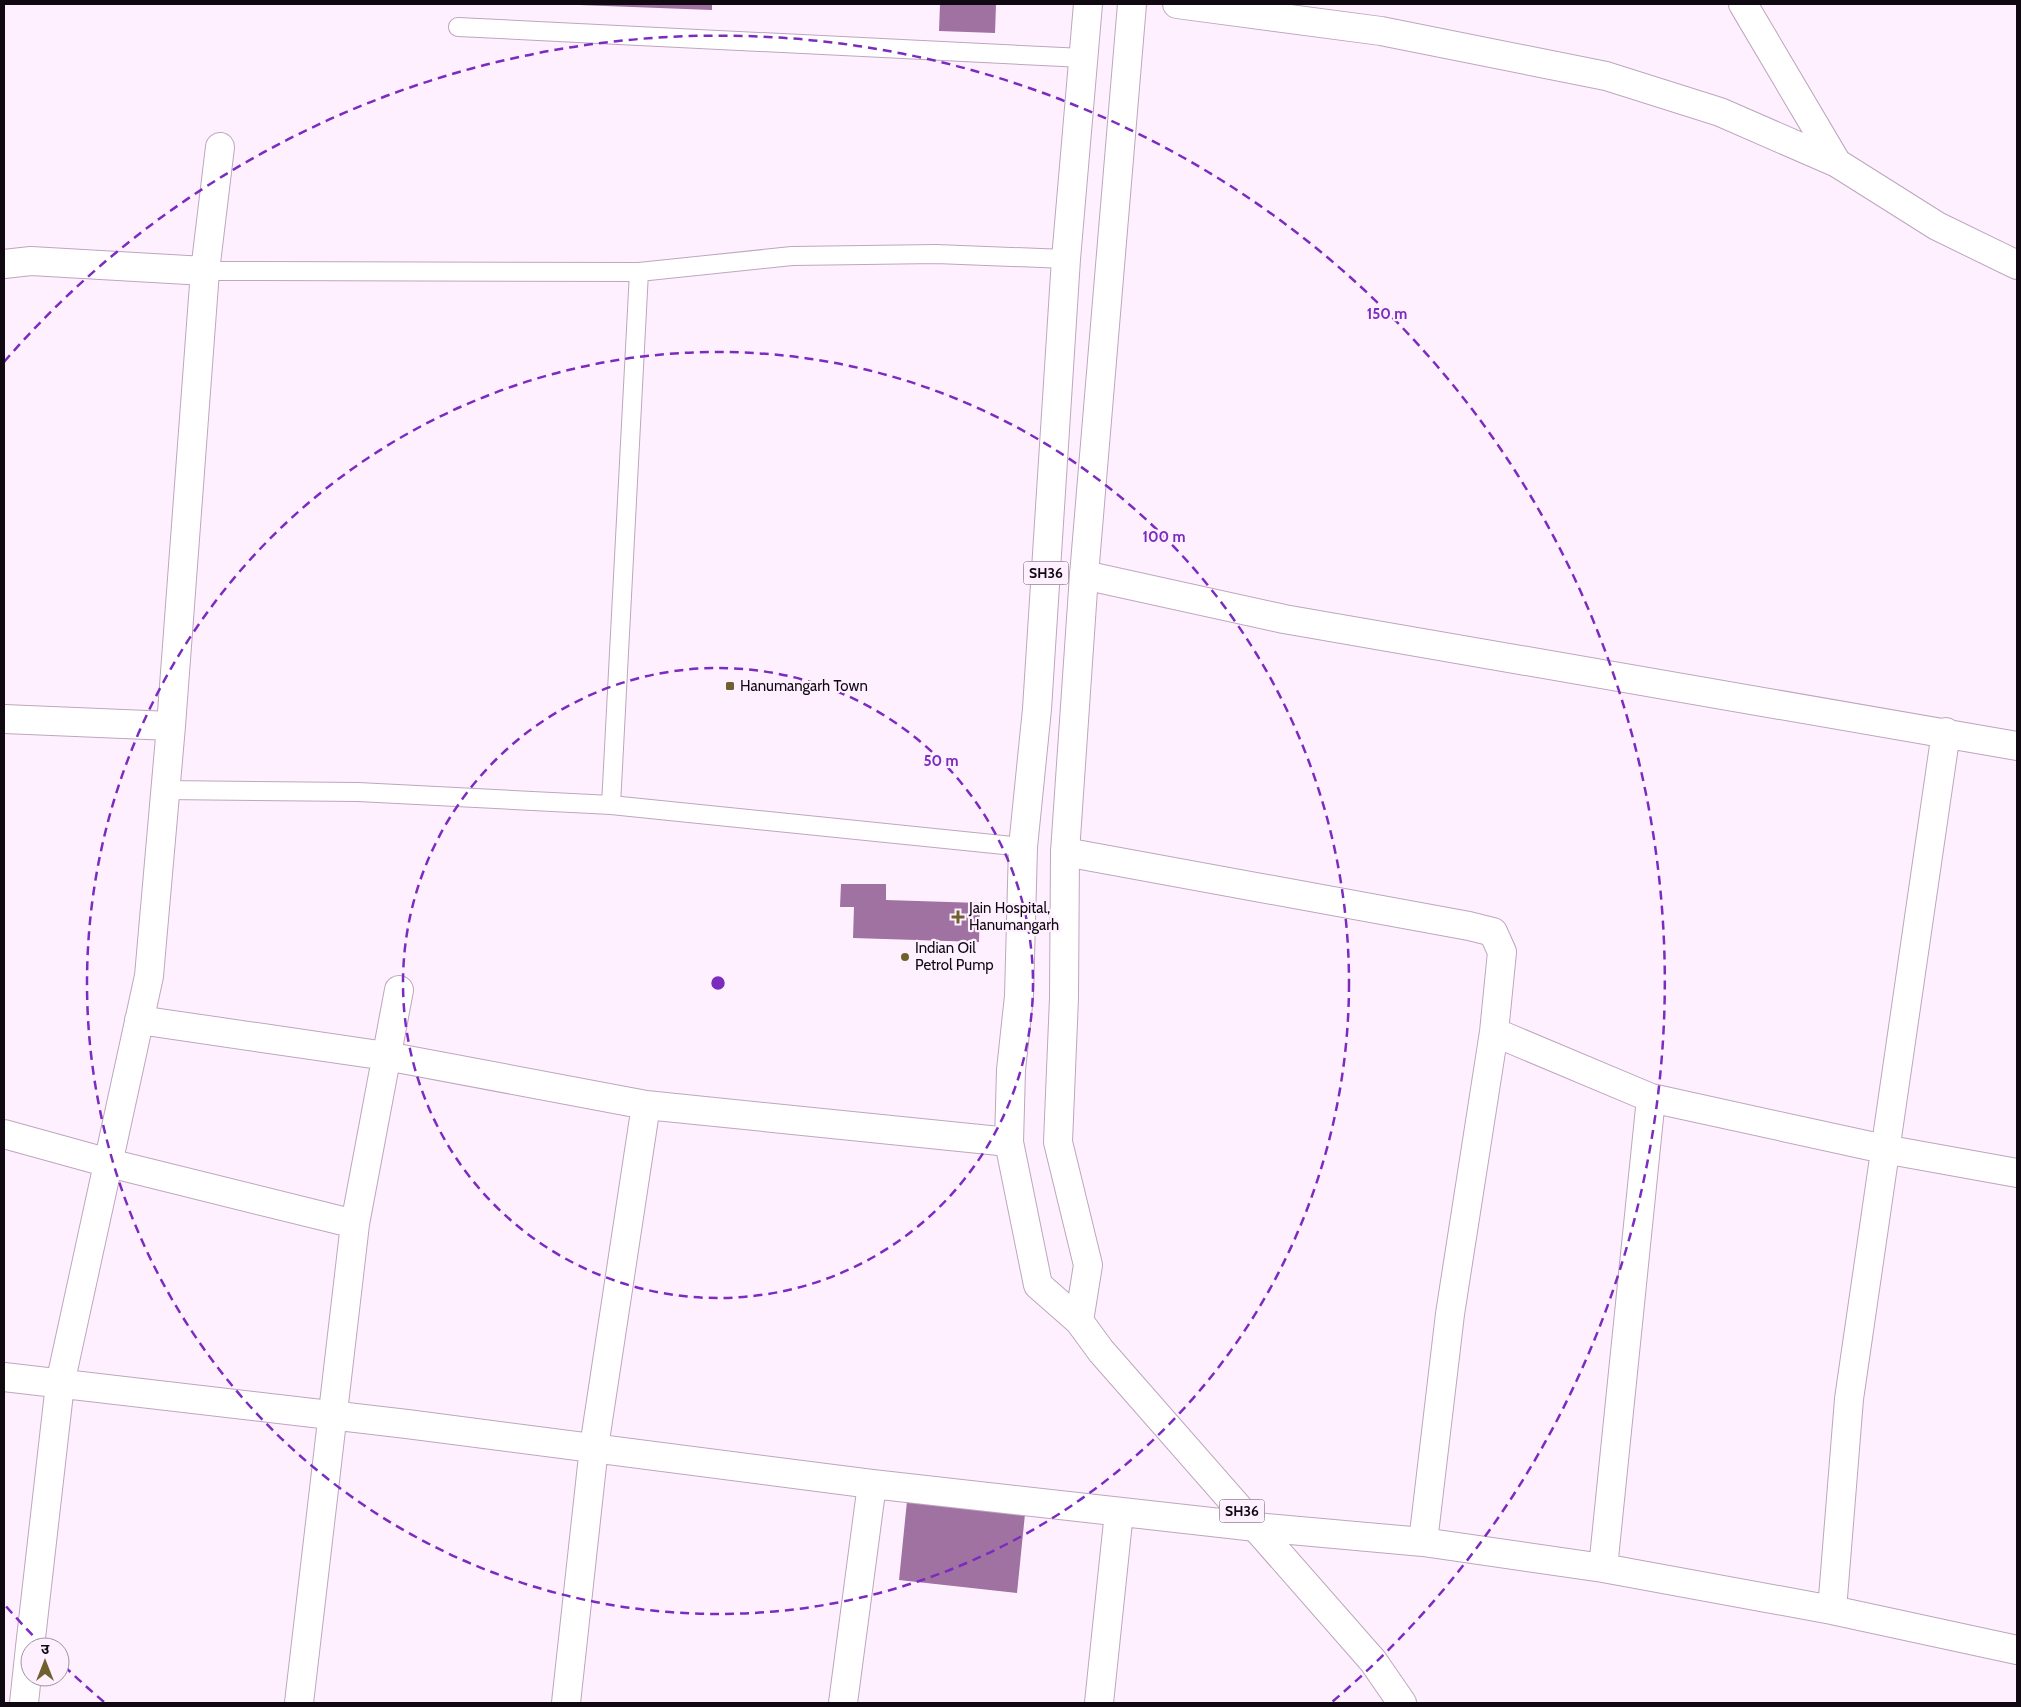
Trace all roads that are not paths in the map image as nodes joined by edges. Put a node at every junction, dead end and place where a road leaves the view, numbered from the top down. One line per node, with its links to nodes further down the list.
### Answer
1 (1088, 4): 6 (street, SH36)
2 (1132, 4): 14 (street, SH36)
3 (1177, 4): 8 (street)
4 (1743, 4): 8 (street)
5 (458, 27): 6 (lane)
6 (1083, 58): 9 (street, SH36)
7 (220, 147): 12 (street)
8 (1837, 163): 11 (street)
9 (1066, 259): 13 (lane); 21 (street, SH36)
10 (4, 264): 12 (street)
11 (2017, 265)
12 (205, 271): 13 (lane); 16 (street)
13 (639, 272): 20 (lane)
14 (1084, 575): 17 (street); 22 (street, SH36)
15 (4, 719): 16 (street)
16 (171, 726): 19 (street)
17 (1946, 732): 18 (street); 31 (street)
18 (2017, 746)
19 (165, 790): 20 (lane); 24 (street)
20 (611, 805): 21 (lane)
21 (1023, 847): 30 (street, SH36)
22 (1065, 852): 25 (street); 35 (street, SH36)
23 (399, 990): 26 (street)
24 (140, 1020): 26 (street); 32 (street)
25 (1494, 1032): 27 (street); 43 (street)
26 (386, 1056): 28 (street); 34 (street)
27 (1651, 1098): 31 (street); 44 (street)
28 (646, 1105): 30 (street); 39 (street)
29 (4, 1134): 32 (street)
30 (1009, 1142): 35 (street, SH36)
31 (1884, 1149): 33 (street); 45 (street)
32 (109, 1163): 34 (street); 37 (street)
33 (2017, 1173)
34 (355, 1224): 38 (street)
35 (1079, 1321): 42 (street, SH36)
36 (4, 1377): 37 (street)
37 (60, 1384): 38 (street); 46 (street)
38 (333, 1414): 39 (street); 50 (street)
39 (594, 1447): 40 (street); 51 (street)
40 (872, 1484): 41 (street); 52 (street)
41 (1119, 1512): 42 (street); 53 (street)
42 (1256, 1527): 43 (street); 54 (street, SH36)
43 (1423, 1542): 44 (street)
44 (1603, 1568): 45 (street)
45 (1832, 1610): 47 (street)
46 (31, 1637)
47 (2017, 1650)
48 (26, 1687): 49 (street)
49 (24, 1703)
50 (298, 1703)
51 (566, 1703)
52 (843, 1703)
53 (1099, 1703)
54 (1402, 1703)

